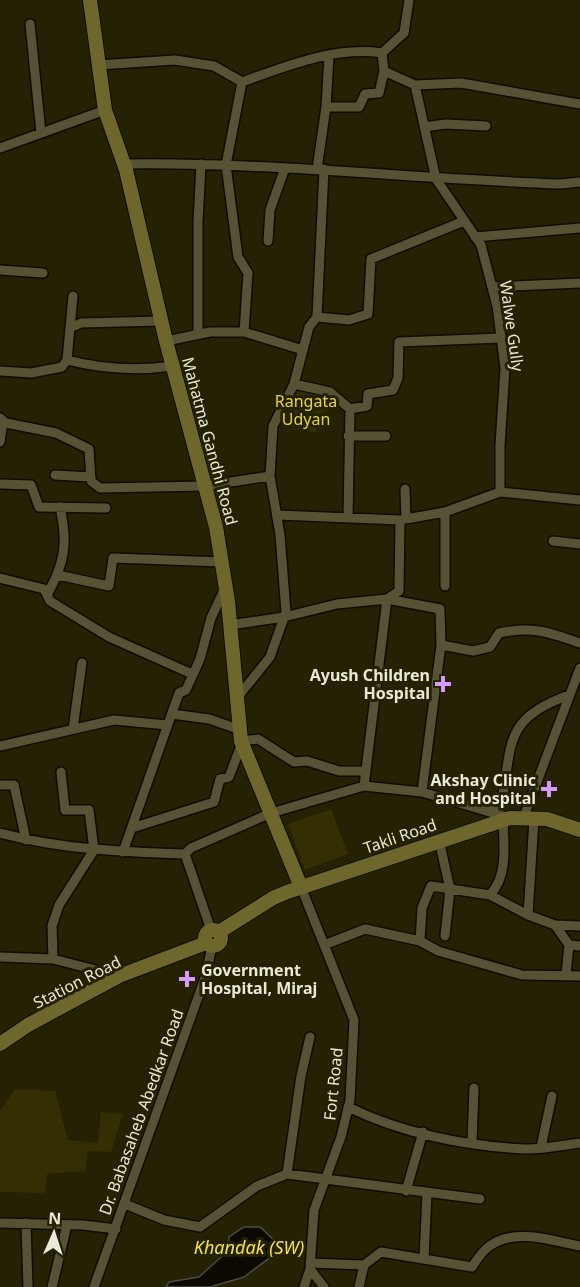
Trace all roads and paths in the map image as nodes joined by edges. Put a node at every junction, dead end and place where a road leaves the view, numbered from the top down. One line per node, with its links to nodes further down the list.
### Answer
1 (90, 0): 6 (main road, Mahatma Gandhi Road)
2 (409, 0): 4 (street)
3 (30, 24): 15 (street)
4 (382, 53): 5 (street); 7 (street)
5 (329, 56): 8 (street); 11 (street)
6 (98, 65): 8 (street); 12 (main road, Mahatma Gandhi Road)
7 (384, 71): 9 (street); 11 (street)
8 (242, 82): 19 (street)
9 (414, 85): 10 (street); 14 (street)
10 (580, 105)
11 (326, 106): 21 (street)
12 (105, 110): 15 (street); 17 (main road, Mahatma Gandhi Road)
13 (486, 126): 14 (street)
14 (425, 127): 22 (street)
15 (41, 133): 16 (street)
16 (0, 148)
17 (124, 164): 18 (street); 34 (main road, Mahatma Gandhi Road)
18 (201, 164): 19 (street); 37 (street)
19 (226, 165): 20 (street); 36 (street)
20 (285, 168): 21 (street); 27 (street)
21 (320, 169): 22 (street); 33 (street)
22 (436, 179): 23 (street); 24 (street, Walwe Gully)
23 (580, 182)
24 (465, 221): 26 (street, Walwe Gully); 33 (street)
25 (580, 228): 26 (street)
26 (475, 237): 31 (street, Walwe Gully)
27 (268, 241)
28 (0, 270): 29 (street)
29 (43, 273)
30 (580, 283): 31 (street)
31 (492, 287): 38 (street, Walwe Gully)
32 (73, 296): 35 (street)
33 (317, 317): 40 (street)
34 (162, 321): 35 (street); 39 (main road, Mahatma Gandhi Road)
35 (70, 328): 41 (street)
36 (243, 332): 37 (street); 40 (street)
37 (198, 334): 39 (street)
38 (501, 338): 45 (street); 56 (street, Walwe Gully)
39 (166, 341): 42 (main road, Mahatma Gandhi Road)
40 (303, 350): 44 (street)
41 (67, 360): 42 (street); 43 (street)
42 (173, 366): 54 (main road, Mahatma Gandhi Road)
43 (0, 371)
44 (294, 384): 45 (street); 51 (street)
45 (350, 409): 47 (street)
46 (2, 419): 49 (street); 52 (street)
47 (348, 436): 48 (street); 62 (street)
48 (386, 436)
49 (0, 442)
50 (54, 475): 52 (street)
51 (270, 476): 54 (street); 61 (street)
52 (91, 477): 54 (street)
53 (0, 484): 58 (street)
54 (205, 486): 66 (main road, Mahatma Gandhi Road)
55 (405, 489): 63 (street)
56 (500, 492): 57 (street); 60 (street)
57 (580, 500)
58 (60, 507): 59 (street); 67 (street)
59 (106, 508)
60 (444, 512): 63 (street); 70 (street)
61 (277, 515): 62 (street); 73 (street)
62 (348, 518): 63 (street)
63 (403, 520): 72 (street)
64 (553, 541): 65 (street)
65 (580, 544)
66 (222, 562): 67 (street); 69 (main road, Mahatma Gandhi Road)
67 (58, 575): 71 (street)
68 (0, 578): 71 (street)
69 (226, 586): 74 (main road, Mahatma Gandhi Road); 79 (street)
70 (446, 586)
71 (47, 595): 79 (street)
72 (387, 599): 73 (street); 76 (street); 87 (street)
73 (284, 617): 74 (street); 81 (street)
74 (230, 625): 81 (main road, Mahatma Gandhi Road)
75 (580, 643): 76 (street)
76 (441, 645): 91 (street)
77 (82, 663): 84 (street)
78 (580, 668): 80 (street)
79 (192, 674): 82 (street)
80 (569, 695): 92 (street); 94 (street)
81 (237, 698): 85 (main road, Mahatma Gandhi Road)
82 (172, 714): 83 (street); 85 (street)
83 (167, 725): 84 (street); 95 (street)
84 (73, 729): 86 (street)
85 (242, 738): 87 (street); 93 (main road, Mahatma Gandhi Road); 95 (street)
86 (0, 746)
87 (365, 771): 90 (street)
88 (61, 772): 100 (street)
89 (0, 785): 98 (street)
90 (364, 786): 91 (street); 93 (street)
91 (422, 792): 92 (street)
92 (489, 812): 94 (street)
93 (271, 813): 102 (street); 103 (main road, Mahatma Gandhi Road)
94 (517, 819): 96 (main road, Takli Road); 99 (main road, Takli Road); 105 (street); 106 (street)
95 (132, 828): 101 (street)
96 (580, 830)
97 (0, 832): 98 (street)
98 (26, 840): 100 (street)
99 (439, 840): 103 (main road, Takli Road); 104 (street)
100 (94, 850): 101 (street); 116 (street)
101 (123, 852): 102 (street)
102 (185, 854): 110 (street)
103 (301, 887): 110 (main road, Takli Road); 112 (street, Fort Road)
104 (450, 889): 105 (street); 109 (street); 111 (street)
105 (490, 895): 106 (street)
106 (528, 915): 107 (street)
107 (555, 925): 108 (street); 113 (street)
108 (580, 927)
109 (445, 936)
110 (212, 938): 118 (main road, Station Road); 134 (street, Dr. Babasaheb Abedkar Road)
111 (420, 941): 112 (street); 117 (street)
112 (324, 945): 124 (street, Fort Road)
113 (569, 945): 114 (street); 117 (street)
114 (580, 946)
115 (0, 957): 116 (street)
116 (53, 959): 118 (street)
117 (566, 974): 119 (street)
118 (119, 976): 121 (main road, Station Road)
119 (580, 976)
120 (310, 1037): 129 (street)
121 (2, 1045)
122 (474, 1088): 126 (street)
123 (552, 1096): 128 (street)
124 (348, 1107): 125 (street); 130 (street, Fort Road)
125 (423, 1132): 126 (street); 131 (street)
126 (472, 1143): 128 (street)
127 (580, 1143): 128 (street)
128 (541, 1147)
129 (287, 1174): 130 (street); 134 (street)
130 (325, 1178): 131 (street); 142 (street, Fort Road)
131 (406, 1191): 132 (street)
132 (427, 1193): 133 (street); 140 (street)
133 (480, 1199)
134 (124, 1203): 138 (street, Dr. Babasaheb Abedkar Road)
135 (0, 1223): 136 (street)
136 (26, 1223): 137 (street); 143 (street)
137 (67, 1224): 138 (street); 144 (street)
138 (116, 1229): 145 (street, Dr. Babasaheb Abedkar Road)
139 (580, 1246): 140 (street)
140 (423, 1259): 141 (street)
141 (364, 1265): 142 (street); 148 (street)
142 (310, 1266): 146 (street, Fort Road); 147 (street)
143 (28, 1287)
144 (52, 1287)
145 (94, 1287)
146 (304, 1287)
147 (324, 1287)
148 (360, 1287)

